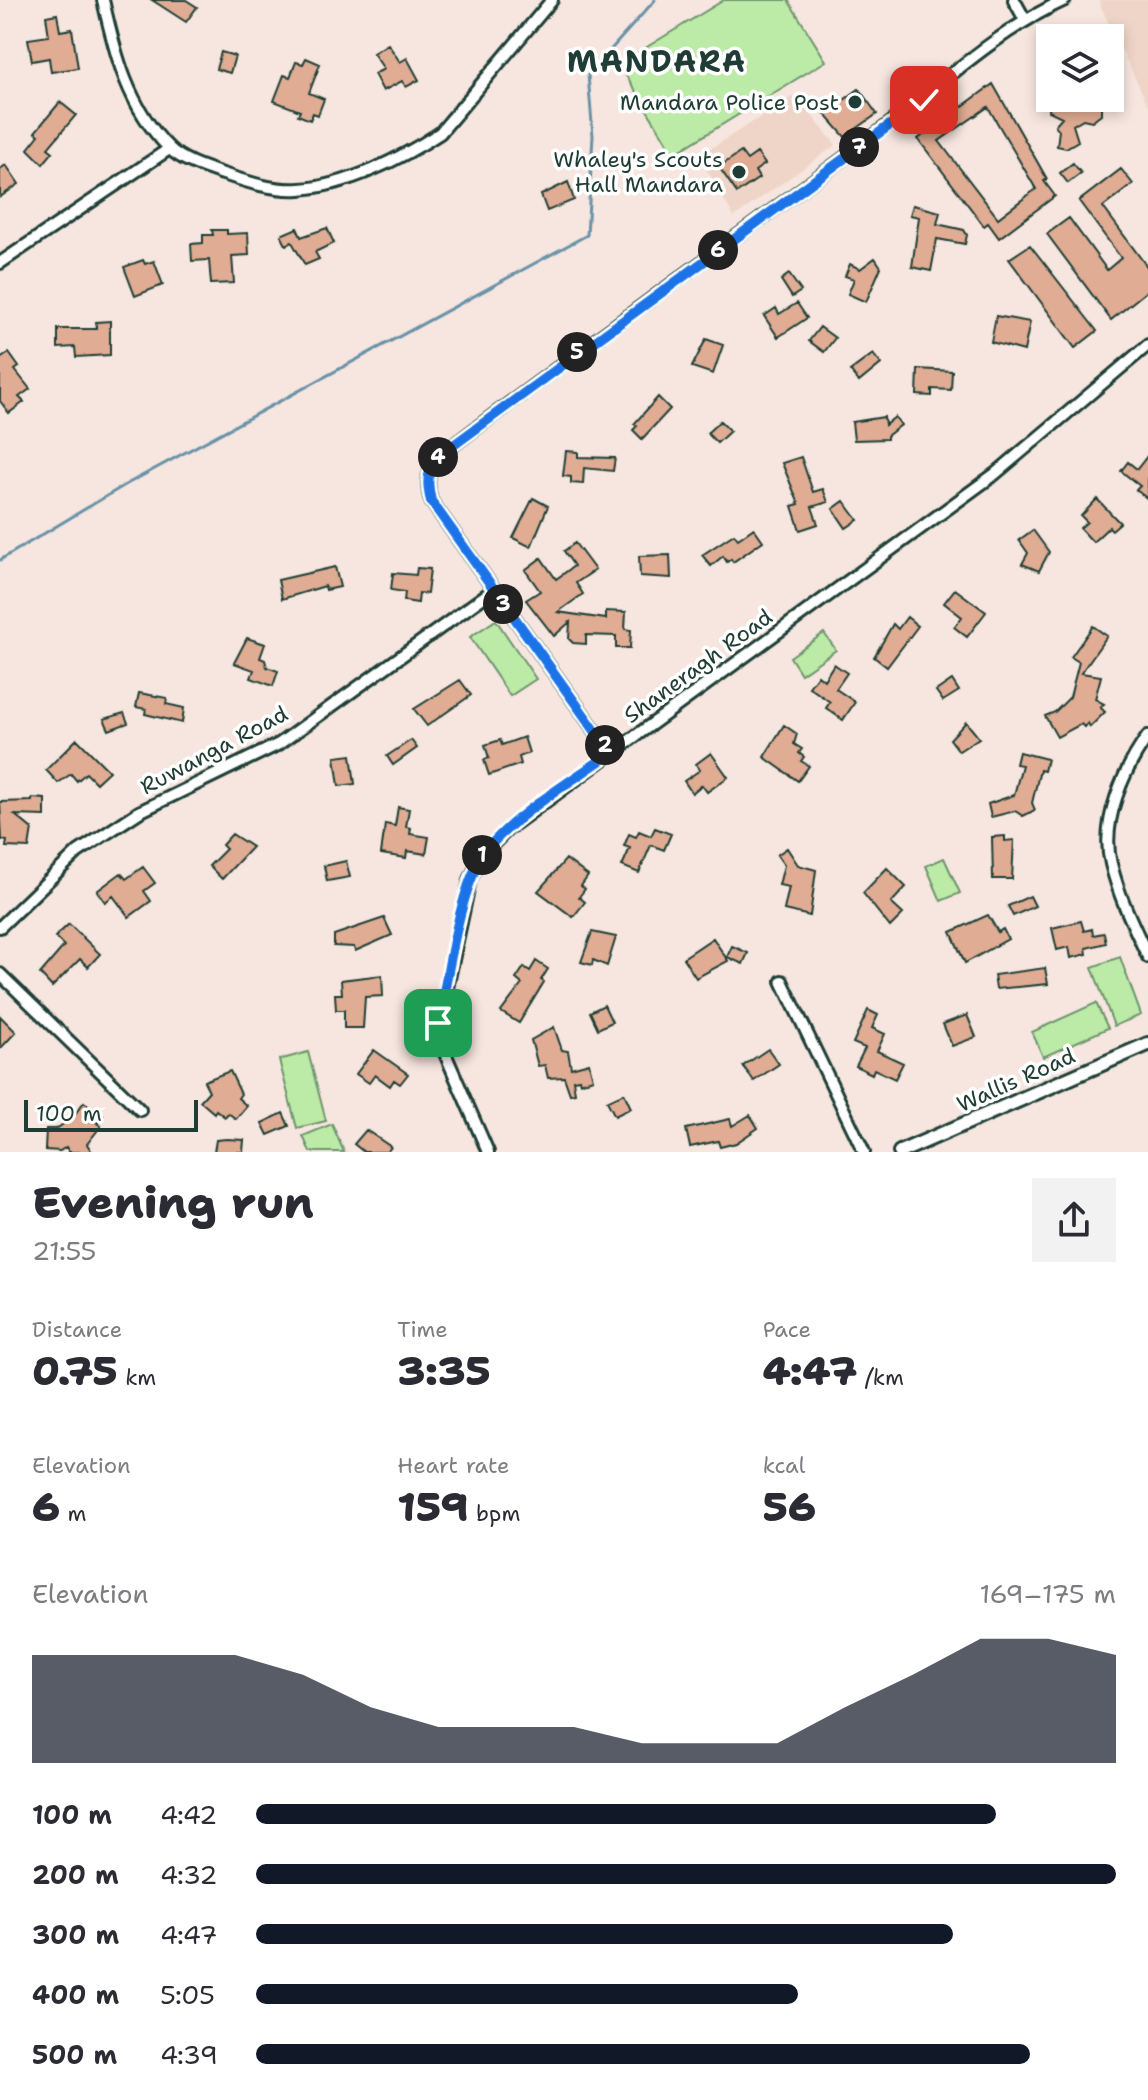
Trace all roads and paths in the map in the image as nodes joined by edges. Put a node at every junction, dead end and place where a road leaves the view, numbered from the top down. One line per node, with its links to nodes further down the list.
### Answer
1 (103, 0): 6 (street)
2 (552, 0): 6 (street)
3 (1014, 0): 5 (street)
4 (1065, 0): 5 (street)
5 (1024, 18): 9 (street)
6 (169, 149): 7 (street)
7 (0, 263)
8 (1148, 345): 11 (street, Shaneragh Road)
9 (493, 590): 11 (street); 12 (street, Ruwanga Road)
10 (1148, 736): 13 (street)
11 (611, 753): 18 (street, Shaneragh Road)
12 (0, 927)
13 (1148, 957)
14 (0, 974): 17 (street)
15 (782, 981): 19 (street)
16 (1148, 1044): 20 (street, Wallis Road)
17 (140, 1110)
18 (488, 1152)
19 (864, 1152)
20 (900, 1152)

